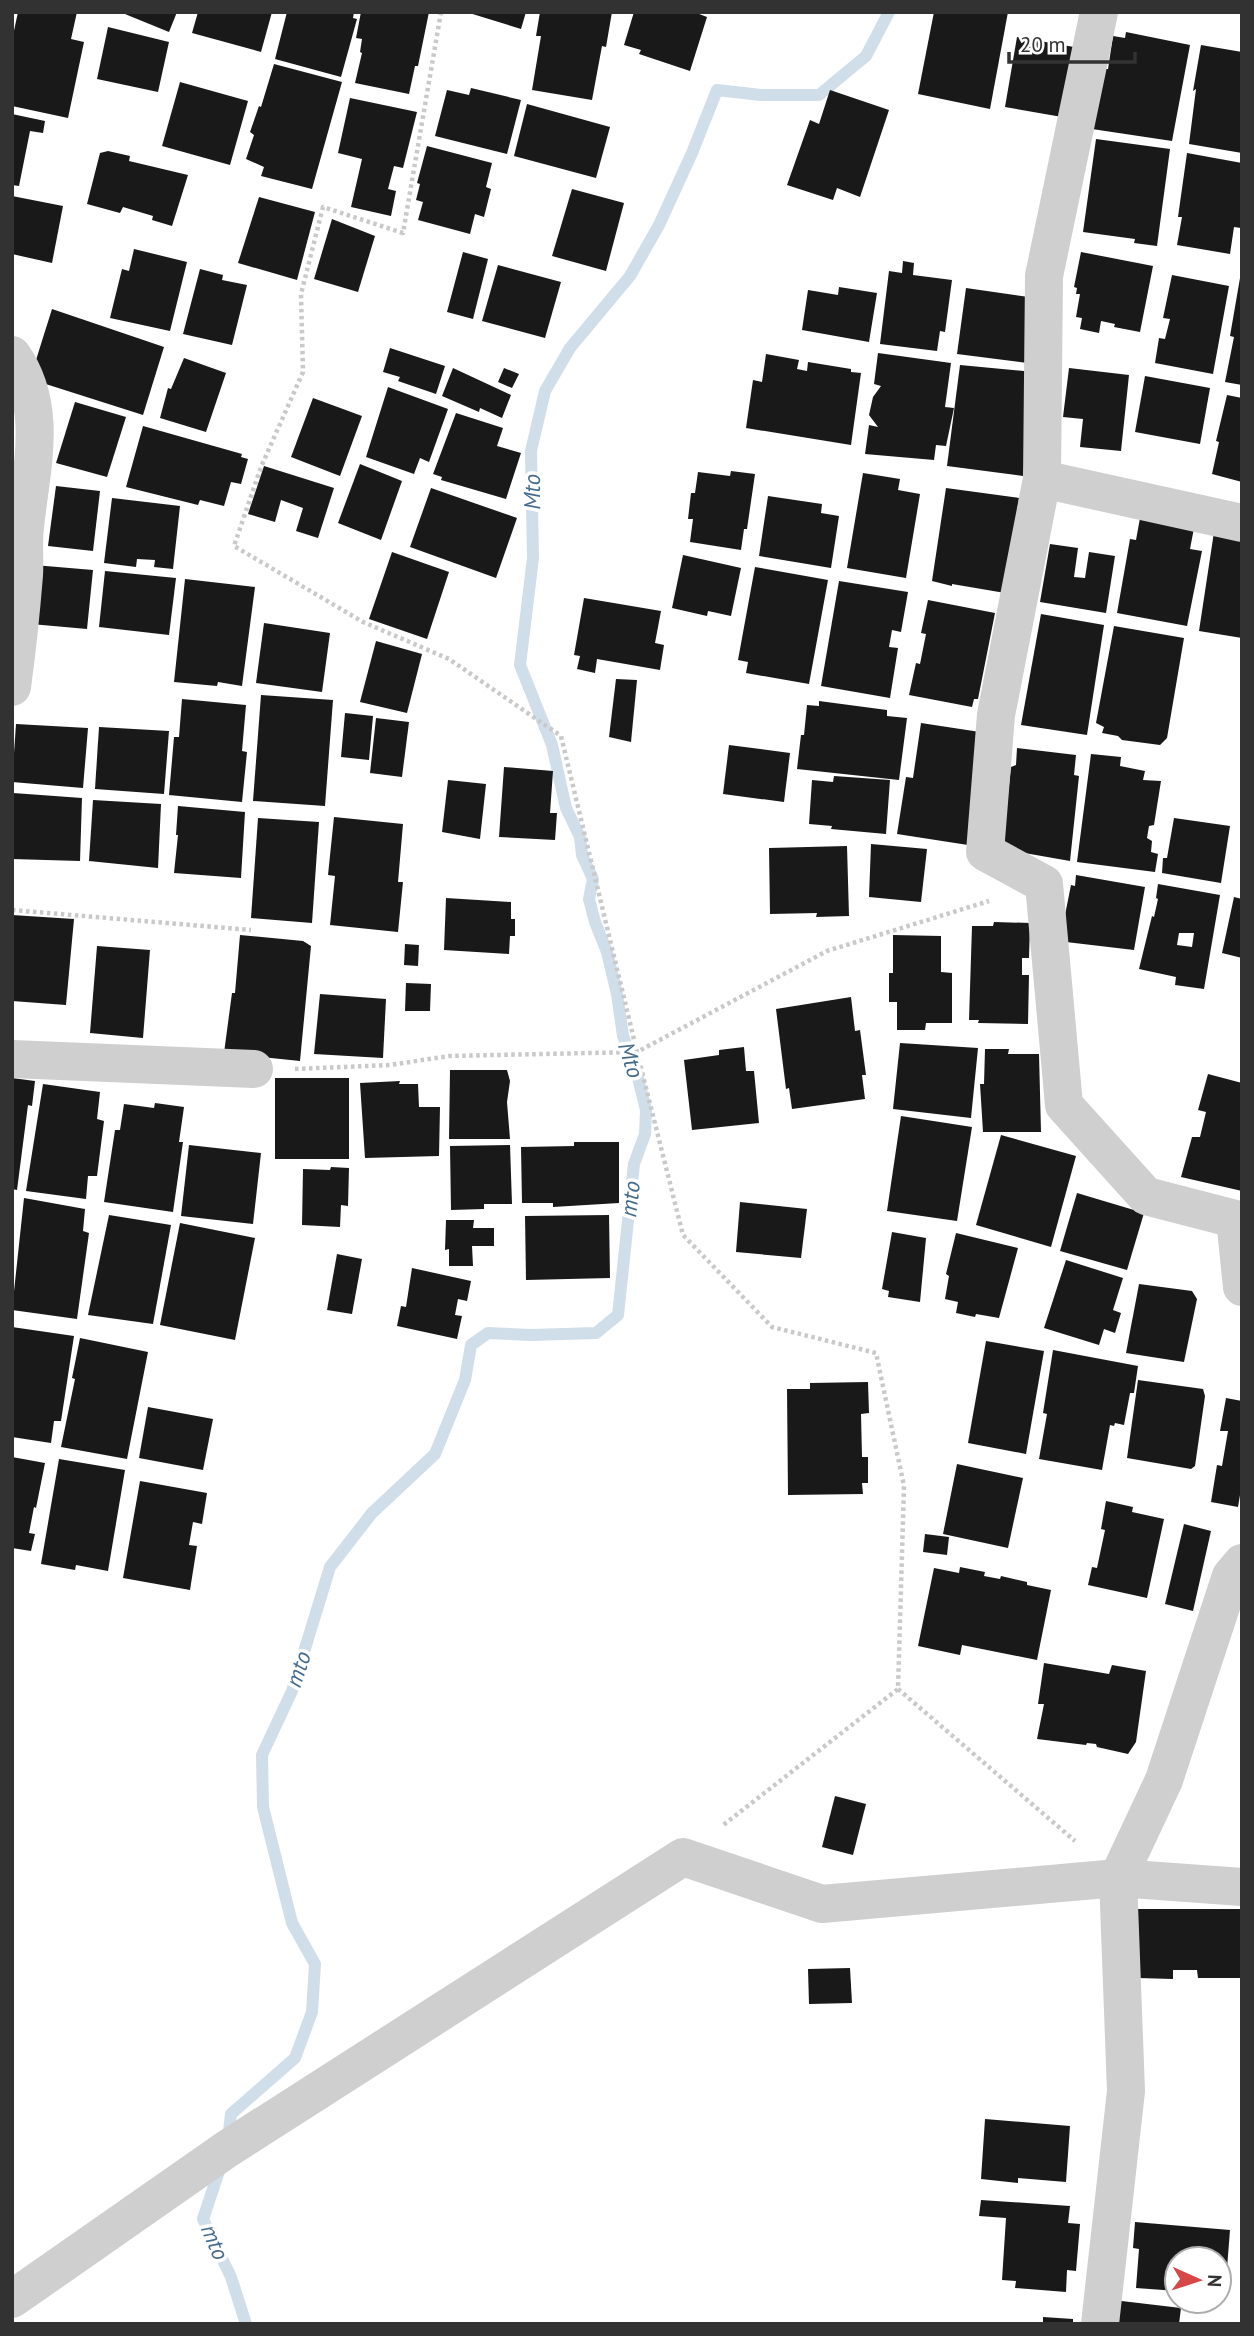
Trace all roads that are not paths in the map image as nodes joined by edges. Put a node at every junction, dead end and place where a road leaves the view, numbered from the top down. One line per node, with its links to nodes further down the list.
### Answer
1 (1099, 12): 3 (street)
2 (12, 355): 5 (street)
3 (1042, 479): 4 (street); 8 (street)
4 (1242, 523)
5 (12, 687)
6 (12, 1059): 7 (street)
7 (254, 1069)
8 (1242, 1287)
9 (1242, 1563): 10 (street)
10 (1118, 1878): 11 (street); 12 (street); 13 (street)
11 (1242, 1888)
12 (12, 2299)
13 (1100, 2324)

